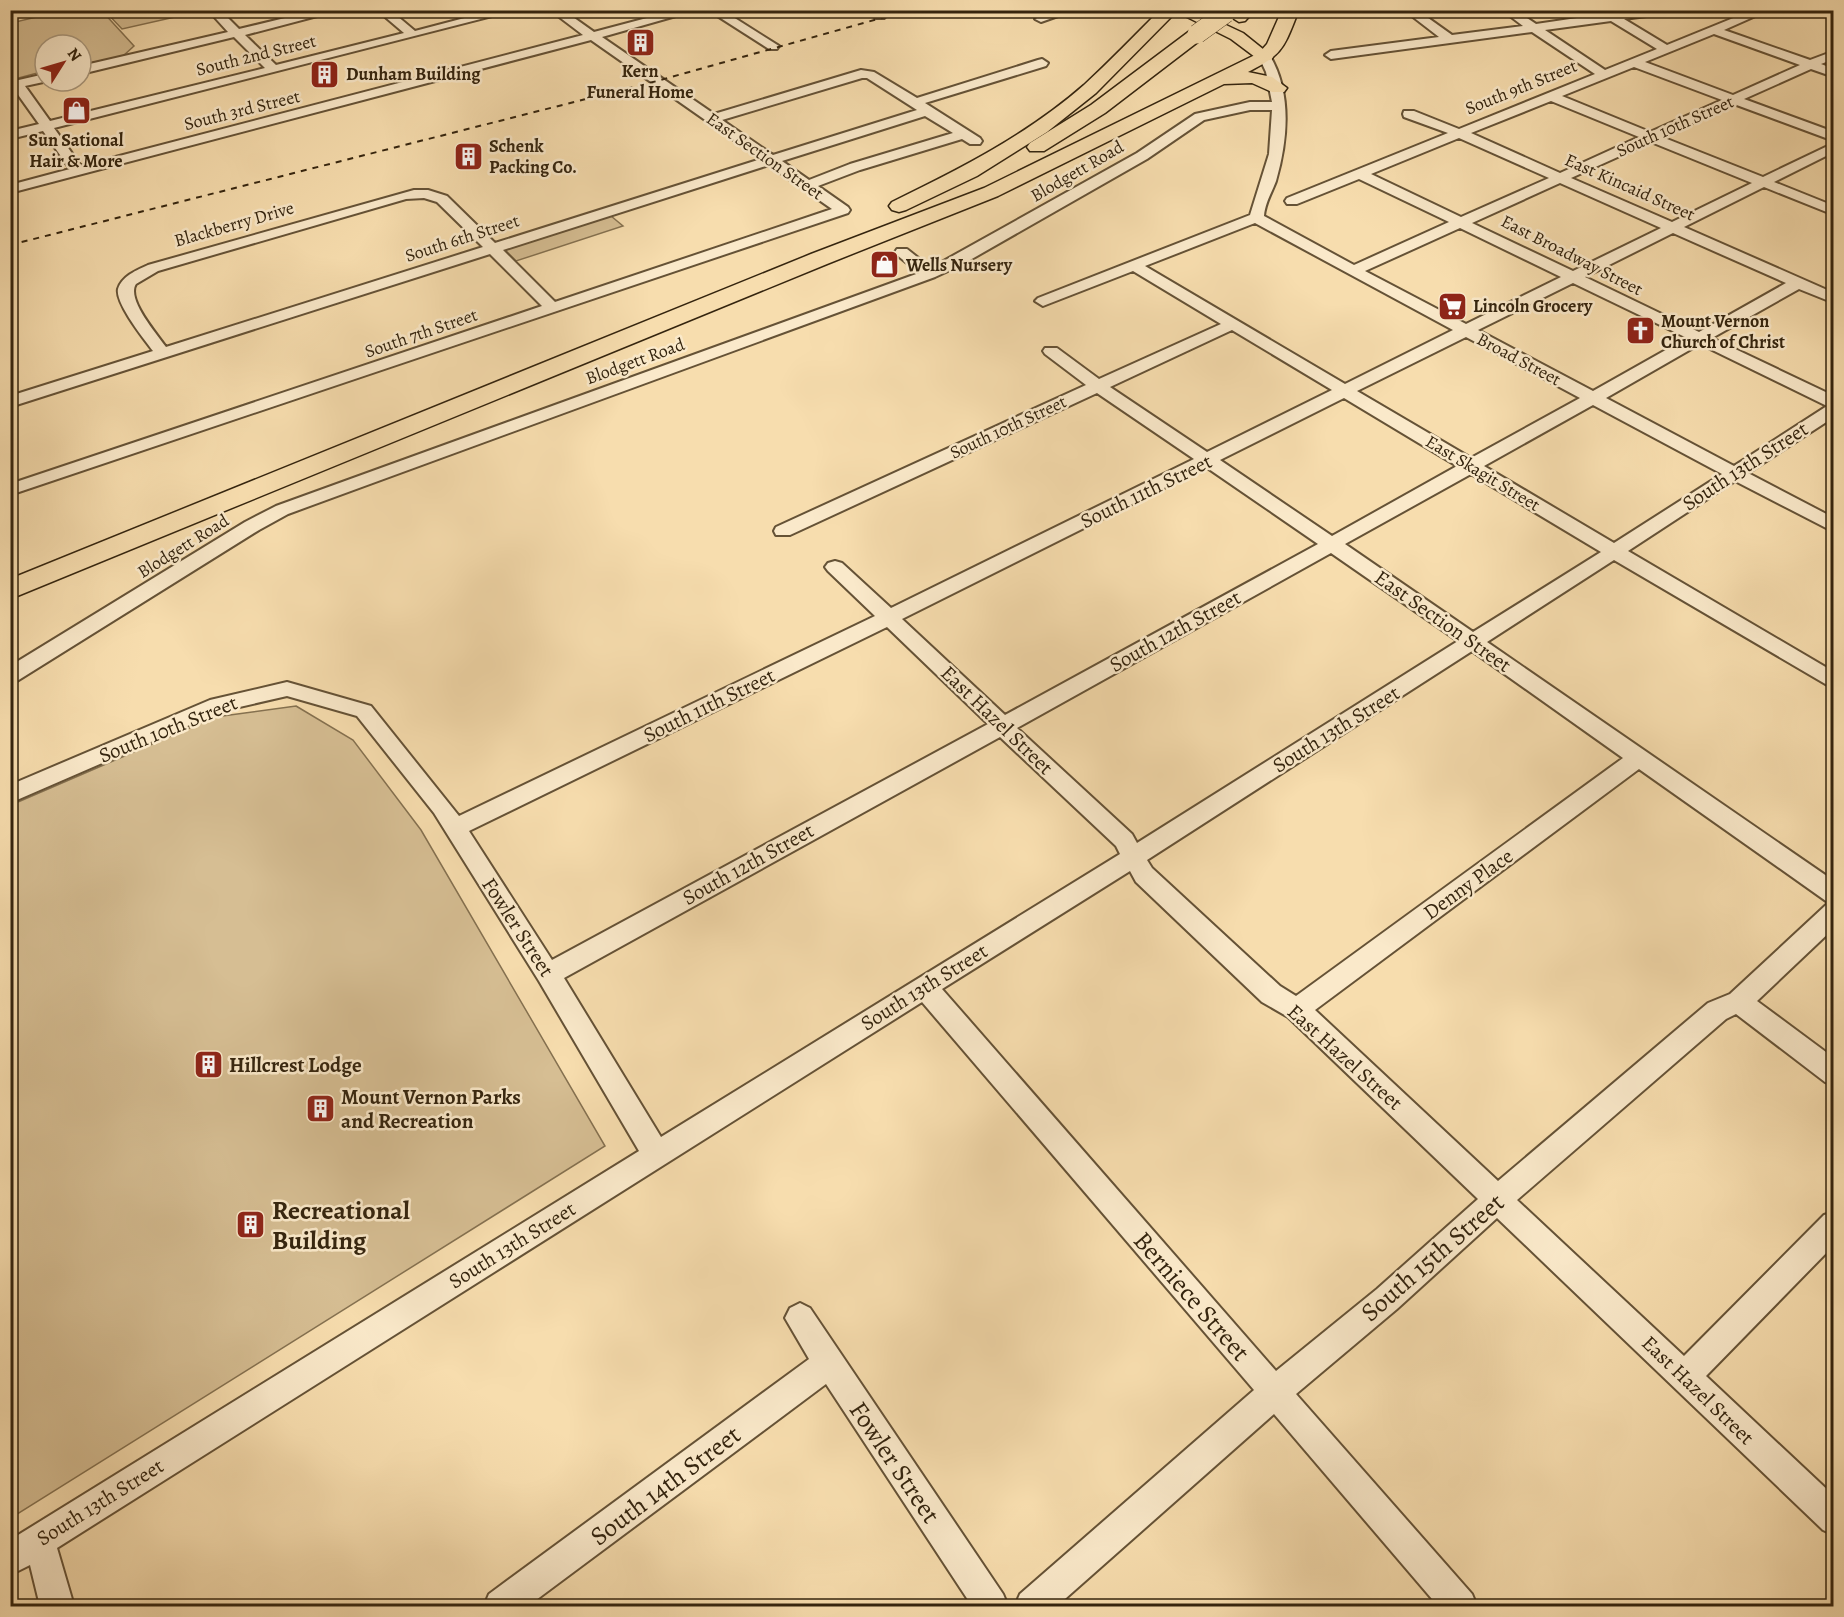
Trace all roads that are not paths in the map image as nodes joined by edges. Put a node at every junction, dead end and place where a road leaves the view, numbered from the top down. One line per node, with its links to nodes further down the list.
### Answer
1 (213, 10): 24 (street)
2 (334, 10): 24 (street)
3 (382, 10): 25 (street)
4 (511, 10): 25 (street, South 2nd Street)
5 (555, 10): 26 (street, East Section Street)
6 (692, 10): 26 (street, South 3rd Street)
7 (713, 10): 29 (street)
8 (1070, 10): 20 (street)
9 (1170, 10): 81 (highway)
10 (1180, 10): 33 (main road)
11 (1291, 10): 33 (highway)
12 (1408, 10): 28 (street)
13 (1507, 10): 22 (street)
14 (1602, 10): 21 (street)
15 (1669, 10): 21 (street)
16 (1764, 10): 23 (street, South 9th Street)
17 (1818, 10): 19 (street)
18 (1235, 13): 27 (highway)
19 (1833, 16)
20 (1041, 19)
21 (1617, 19): 22 (street); 30 (street)
22 (1536, 29): 28 (street); 40 (street)
23 (1714, 31): 30 (street, South 9th Street); 36 (street)
24 (236, 33): 37 (street); 38 (street)
25 (413, 35): 38 (street, South 2nd Street)
26 (593, 36): 49 (street, East Section Street); 59 (street, South 3rd Street)
27 (1204, 36): 69 (highway); 81 (highway)
28 (1449, 39): 32 (street)
29 (773, 46)
30 (1666, 50): 35 (street, South 9th Street)
31 (1833, 54): 36 (street, South 10th Street)
32 (1331, 55)
33 (1265, 57): 41 (highway); 45 (street)
34 (1042, 63): 47 (street, South 6th Street)
35 (1635, 63): 40 (street, South 9th Street); 46 (street)
36 (1809, 65): 39 (street); 46 (street, South 10th Street)
37 (93, 67)
38 (273, 69): 50 (street, South 2nd Street)
39 (1833, 73)
40 (1605, 75): 44 (street, South 9th Street)
41 (1220, 79): 45 (highway); 69 (highway)
42 (33, 81): 43 (street)
43 (14, 85): 50 (street)
44 (1550, 96): 51 (street, South 9th Street); 54 (street)
45 (1279, 97): 68 (street); 76 (street, Blodgett Road)
46 (1734, 100): 54 (street, South 10th Street); 55 (street)
47 (921, 106): 49 (street); 52 (street); 58 (street, South 6th Street)
48 (1409, 114): 51 (street, East Kincaid Street)
49 (712, 119): 58 (street, East Section Street)
50 (48, 125): 53 (street, South 2nd Street); 59 (street)
51 (1459, 133): 60 (street, South 9th Street); 61 (street, East Kincaid Street)
52 (963, 134): 56 (street); 63 (street)
53 (10, 135)
54 (1650, 137): 61 (street, South 10th Street); 62 (street)
55 (1833, 137)
56 (975, 141)
57 (1833, 147): 62 (street, South 11th Street)
58 (771, 161): 63 (street, East Section Street); 72 (street, South 6th Street)
59 (78, 171): 64 (street, South 3rd Street)
60 (1358, 173): 65 (street, South 9th Street); 70 (street, East Broadway Street)
61 (1561, 178): 70 (street, South 10th Street); 71 (street, East Kincaid Street)
62 (1764, 183): 67 (street); 71 (street, South 11th Street)
63 (807, 186): 66 (street, East Section Street)
64 (10, 189)
65 (1292, 201)
66 (843, 210): 82 (street, South 7th Street)
67 (1833, 212)
68 (1257, 217): 74 (street); 75 (street, Broad Street)
69 (917, 220): 104 (highway)
70 (1460, 221): 75 (street, South 10th Street); 77 (street, East Broadway Street)
71 (1673, 228): 77 (street, South 11th Street); 78 (street, East Kincaid Street)
72 (491, 249): 82 (street); 87 (street, South 6th Street); 87 (street, Blackberry Drive)
73 (902, 252): 76 (street)
74 (1133, 265): 80 (street); 83 (street, East Skagit Street)
75 (1353, 271): 84 (street, Broad Street)
76 (930, 274): 107 (street, Blodgett Road)
77 (1572, 277): 84 (street, South 11th Street); 85 (street, East Broadway Street)
78 (1798, 283): 79 (street, East Kincaid Street); 85 (street, South 12th Street)
79 (1833, 299)
80 (1043, 301)
81 (681, 303): 103 (highway)
82 (553, 308): 97 (street, South 7th Street)
83 (1233, 324): 88 (street, South 10th Street); 89 (street, East Skagit Street)
84 (1465, 331): 89 (street, South 11th Street); 90 (street, Broad Street)
85 (1698, 338): 90 (street, South 12th Street); 92 (street, East Broadway Street)
86 (1051, 351): 88 (street, East Section Street)
87 (163, 354): 91 (street, South 6th Street)
88 (1098, 386): 94 (street, East Section Street); 99 (street, South 10th Street)
89 (1345, 391): 94 (street, South 11th Street); 95 (street, East Skagit Street)
90 (1592, 398): 95 (street, South 12th Street); 96 (street, Broad Street)
91 (10, 402)
92 (1833, 402)
93 (1833, 409): 96 (street, South 13th Street)
94 (1208, 460): 100 (street, East Section Street); 105 (street, South 11th Street)
95 (1472, 466): 100 (street, South 12th Street); 101 (street, East Skagit Street)
96 (1733, 473): 98 (street, Broad Street); 101 (street, South 13th Street)
97 (10, 490)
98 (1833, 526)
99 (783, 531)
100 (1332, 544): 106 (street, East Section Street); 110 (street, South 12th Street)
101 (1614, 551): 106 (street, South 13th Street); 108 (street, East Skagit Street)
102 (835, 567): 105 (street, East Hazel Street)
103 (10, 571)
104 (10, 590)
105 (890, 618): 110 (street, East Hazel Street); 113 (street, South 11th Street)
106 (1472, 641): 111 (street, East Section Street); 114 (street, South 13th Street)
107 (10, 676)
108 (1833, 682)
109 (364, 711): 112 (street, South 10th Street); 113 (street, Fowler Street)
110 (1002, 725): 114 (street, East Hazel Street); 117 (street, South 12th Street)
111 (1639, 758): 115 (street, East Section Street); 120 (street, Denny Place)
112 (10, 795)
113 (455, 828): 117 (street, Fowler Street)
114 (1133, 856): 118 (street, South 13th Street); 120 (street, East Hazel Street)
115 (1833, 894)
116 (1833, 912): 119 (street, South 15th Street)
117 (548, 974): 122 (street, Fowler Street)
118 (924, 986): 122 (street, South 13th Street); 128 (street, Berniece Street)
119 (1739, 1002): 121 (street); 123 (street, South 15th Street)
120 (1297, 1009): 123 (street, East Hazel Street)
121 (1833, 1074)
122 (656, 1154): 130 (street, South 13th Street)
123 (1498, 1199): 127 (street, East Hazel Street); 128 (street, South 15th Street)
124 (1833, 1225): 127 (street)
125 (800, 1317): 126 (street, Fowler Street)
126 (829, 1363): 132 (street, South 14th Street); 133 (street, Fowler Street)
127 (1684, 1377): 129 (street, East Hazel Street)
128 (1275, 1392): 134 (street, South 15th Street); 135 (street, Berniece Street)
129 (1833, 1519)
130 (23, 1551): 131 (street)
131 (57, 1606)
132 (501, 1606)
133 (991, 1606)
134 (1032, 1606)
135 (1460, 1606)

